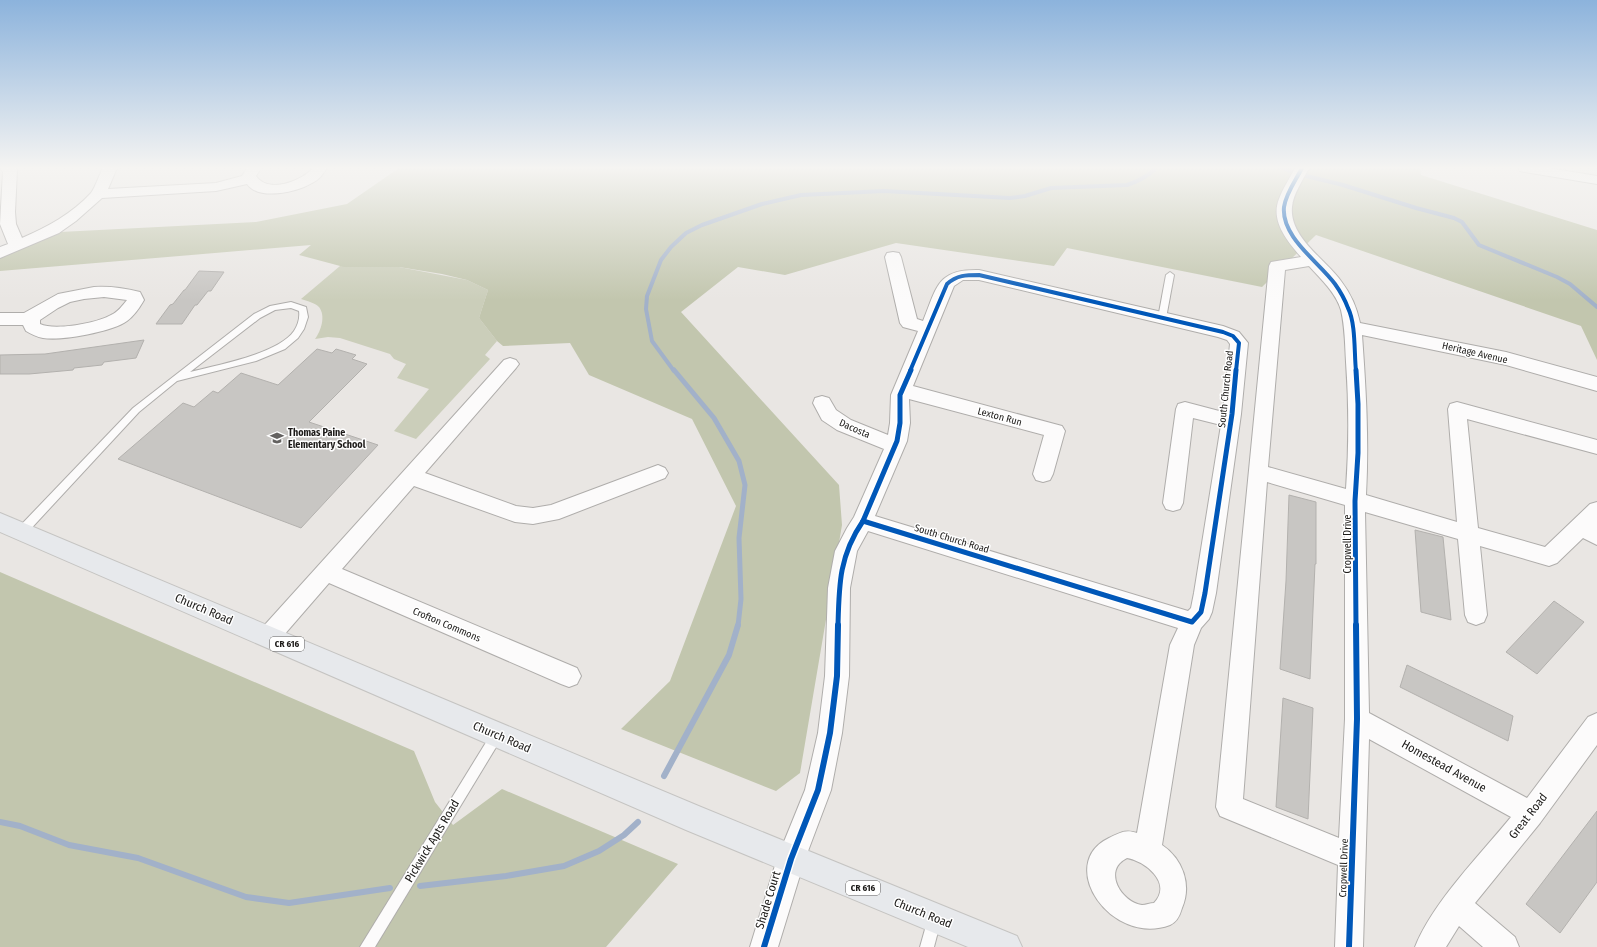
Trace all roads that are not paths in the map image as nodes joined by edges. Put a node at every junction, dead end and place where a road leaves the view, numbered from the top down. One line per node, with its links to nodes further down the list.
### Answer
1 (7, 212): 4 (street)
2 (78, 212): 4 (street)
3 (1285, 212): 7 (street, Cropwell Drive)
4 (17, 246): 5 (street)
5 (0, 253)
6 (893, 257): 13 (street)
7 (1314, 260): 12 (street, Cropwell Drive); 22 (street)
8 (1170, 274): 10 (lane)
9 (30, 318): 9 (street); 11 (street)
10 (1162, 318): 13 (street, South Church Road); 19 (street, South Church Road)
11 (0, 319)
12 (1352, 327): 16 (street, Heritage Avenue); 26 (street, Cropwell Drive)
13 (928, 328): 17 (street, South Church Road)
14 (510, 364): 25 (street)
15 (174, 379): 15 (lane); 30 (lane)
16 (1597, 384)
17 (902, 390): 20 (street, South Church Road); 24 (street, Lexton Run)
18 (822, 403): 20 (street, Dacosta)
19 (1231, 421): 27 (street); 35 (street, South Church Road)
20 (896, 445): 29 (street, South Church Road)
21 (1597, 447): 32 (street)
22 (1258, 472): 26 (street); 43 (street)
23 (658, 474): 25 (street)
24 (1043, 474)
25 (410, 476): 33 (street)
26 (1356, 501): 32 (street); 38 (street, Cropwell Drive)
27 (1173, 503)
28 (1597, 510): 31 (street)
29 (863, 521): 35 (street, South Church Road); 44 (street, South Church Road)
30 (11, 526): 36 (main road, Church Road / CR 616)
31 (1590, 531): 32 (street)
32 (1468, 533): 34 (street)
33 (326, 572): 36 (street); 37 (street, Crofton Commons)
34 (1476, 615)
35 (1192, 622): 42 (street)
36 (269, 636): 40 (main road, Church Road / CR 616)
37 (569, 676)
38 (1357, 719): 41 (street, Homestead Avenue); 43 (street, Cropwell Drive)
39 (1597, 726): 41 (street, Great Road)
40 (497, 735): 44 (main road, Church Road / CR 616); 47 (lane, Pickwick Apts Road)
41 (1531, 814): 45 (street, Great Road)
42 (1148, 850)
43 (1352, 857): 51 (street, Cropwell Drive)
44 (791, 859): 46 (main road, Church Road / CR 616); 48 (street, Shade Court)
45 (1456, 905): 52 (street, Great Road); 53 (street)
46 (934, 918): 49 (lane); 50 (main road, Church Road / CR 616)
47 (367, 947)
48 (764, 947)
49 (927, 947)
50 (1006, 947)
51 (1349, 947)
52 (1429, 947)
53 (1505, 947)

